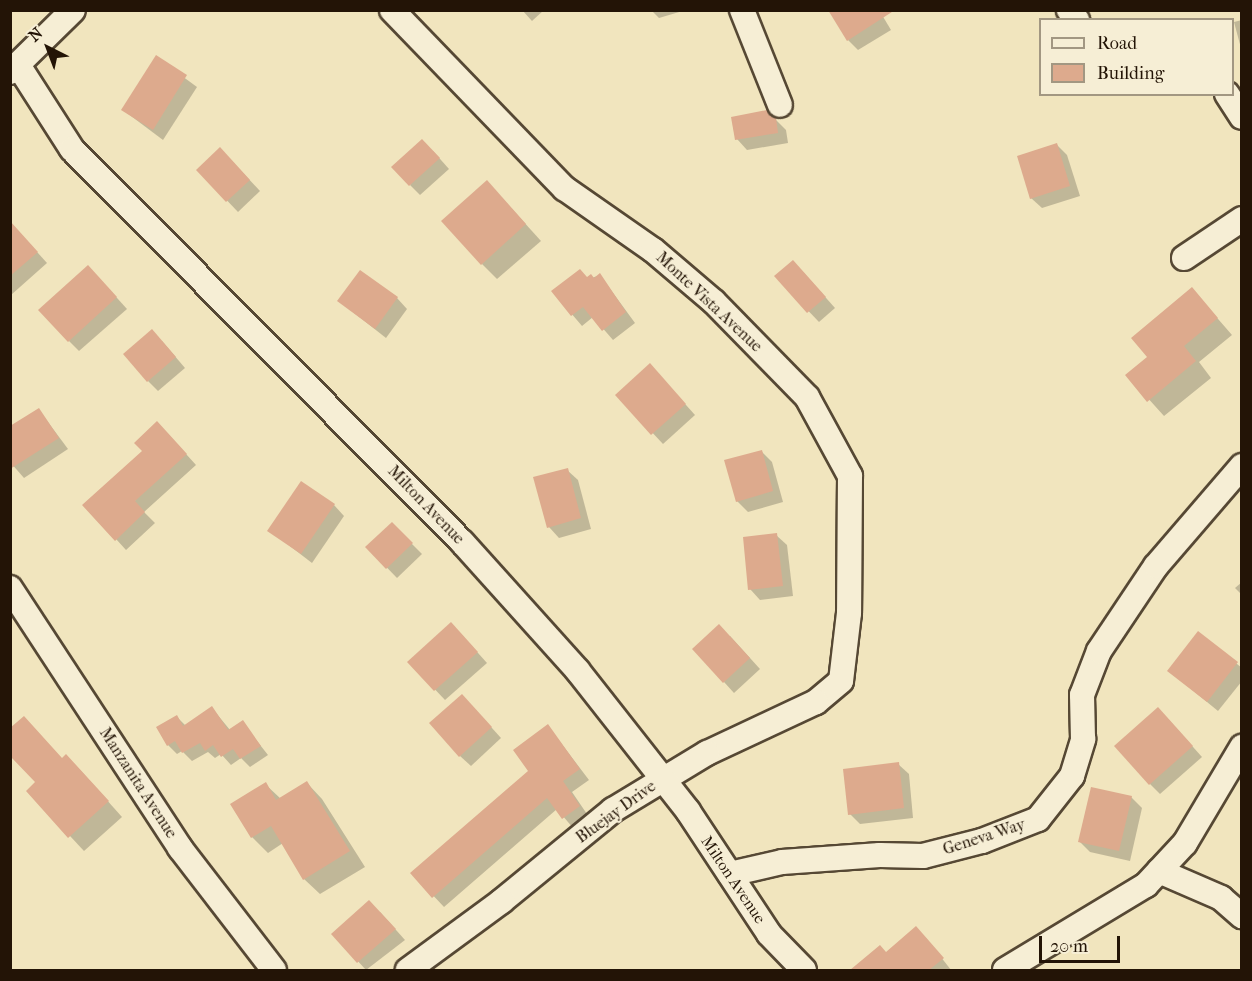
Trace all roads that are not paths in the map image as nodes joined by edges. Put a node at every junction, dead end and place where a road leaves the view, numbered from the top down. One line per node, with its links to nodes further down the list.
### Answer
1 (73, 10): 4 (street)
2 (392, 10): 12 (street, Monte Vista Avenue)
3 (742, 10): 6 (street)
4 (14, 68): 14 (street, Milton Avenue)
5 (1228, 96): 7 (street)
6 (780, 105)
7 (1242, 117)
8 (1242, 219): 9 (street)
9 (1184, 258)
10 (1242, 466): 16 (street, Geneva Way)
11 (10, 588): 18 (street, Manzanita Avenue)
12 (841, 681): 14 (street, Bluejay Drive)
13 (1242, 747): 15 (street)
14 (662, 780): 16 (street, Milton Avenue); 19 (street, Bluejay Drive)
15 (1160, 871): 17 (street); 21 (street)
16 (730, 874): 20 (street, Milton Avenue)
17 (1242, 916)
18 (274, 970)
19 (408, 970)
20 (804, 970)
21 (1005, 970)

